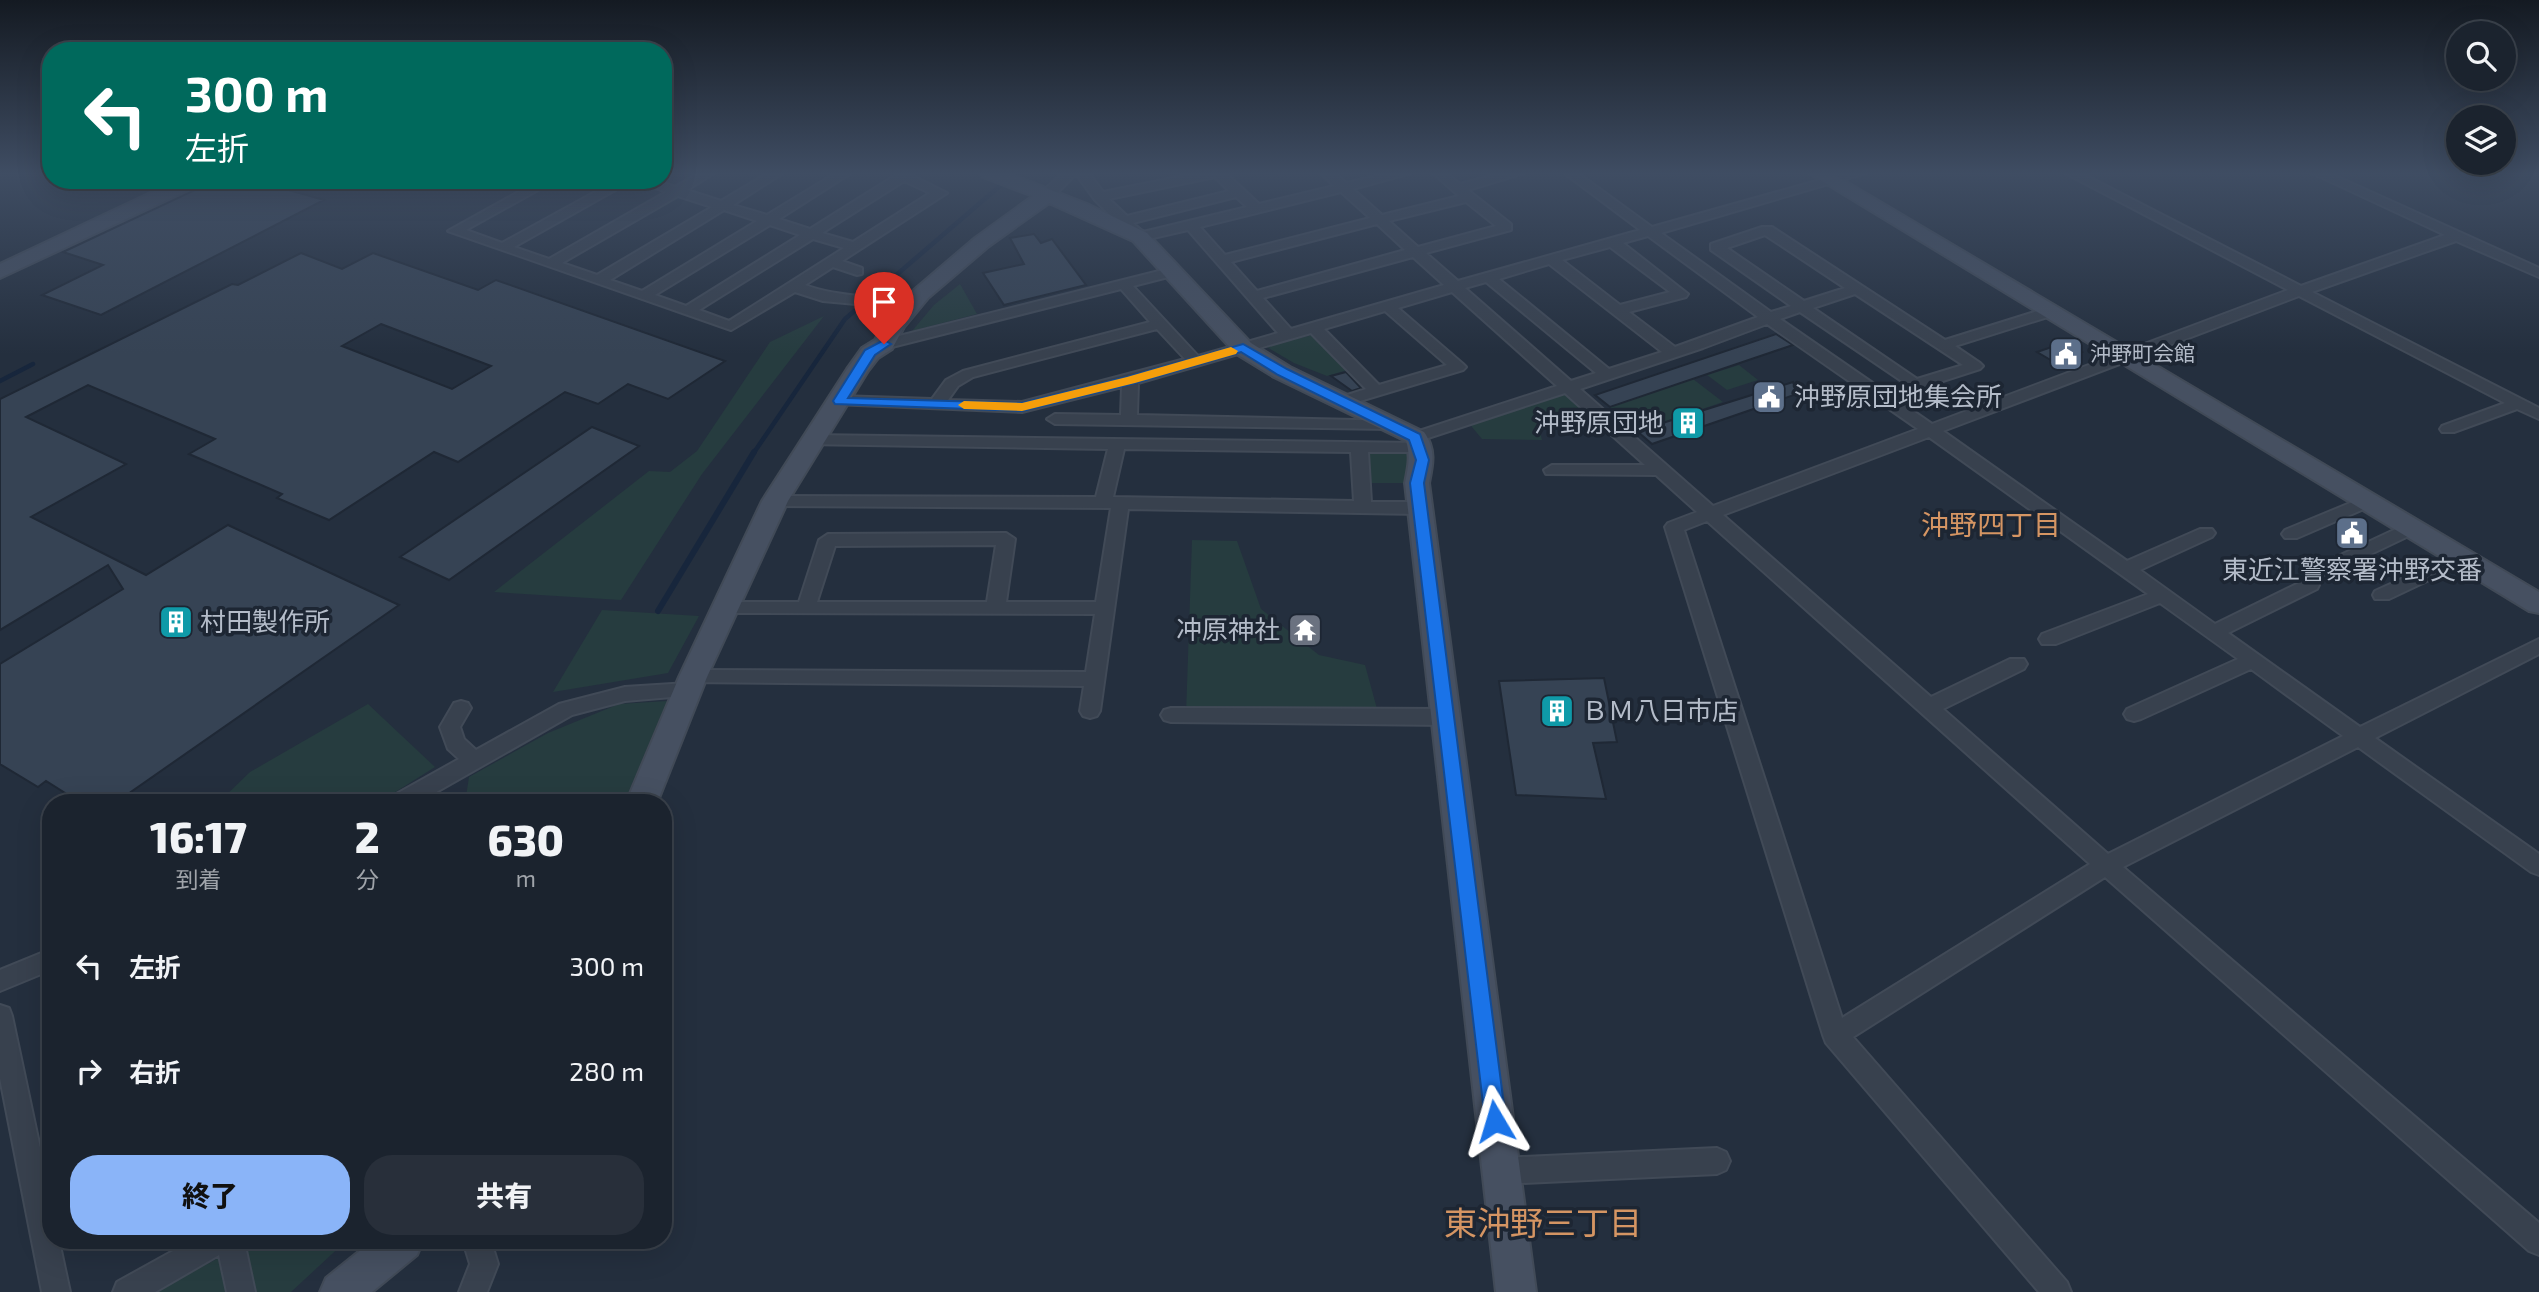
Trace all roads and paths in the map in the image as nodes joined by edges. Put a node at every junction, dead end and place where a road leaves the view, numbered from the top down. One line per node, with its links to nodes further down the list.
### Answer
1 (82, 233): 35 (street)
2 (462, 233): 27 (street)
3 (529, 233): 27 (street)
4 (604, 233): 33 (street)
5 (677, 233): 39 (street)
6 (746, 233): 45 (street)
7 (811, 233): 28 (street); 51 (street)
8 (876, 233): 28 (street)
9 (992, 233): 57 (street)
10 (1132, 233): 25 (street)
11 (1137, 233): 25 (street)
12 (1156, 233): 25 (street)
13 (1198, 233): 31 (street)
14 (1327, 233): 31 (street)
15 (1395, 233): 29 (street)
16 (1482, 233): 29 (street)
17 (1643, 233): 26 (street)
18 (1654, 233): 53 (street)
19 (1758, 233): 49 (street)
20 (1773, 233): 43 (street)
21 (1918, 233): 52 (street)
22 (2188, 233): 44 (street)
23 (2450, 233): 24 (street)
24 (2456, 236): 37 (street); 44 (street)
25 (1140, 237): 36 (street)
26 (1613, 242): 30 (street); 50 (street)
27 (504, 247): 33 (street)
28 (854, 247): 32 (street)
29 (1415, 251): 42 (street); 46 (street)
30 (1551, 259): 38 (street); 50 (street)
31 (1221, 260): 46 (street)
32 (831, 262): 34 (street); 41 (street)
33 (552, 263): 39 (street)
34 (857, 271)
35 (0, 272)
36 (1171, 272): 40 (street); 59 (street)
37 (2539, 273)
38 (1488, 277): 42 (street); 63 (street)
39 (601, 279): 45 (street)
40 (1124, 284): 54 (street); 57 (street)
41 (793, 286): 47 (street); 51 (street)
42 (1455, 286): 48 (street); 65 (street)
43 (1858, 288): 49 (street); 58 (street)
44 (2300, 291): 61 (street); 69 (street)
45 (645, 295): 51 (street)
46 (1253, 296): 56 (street)
47 (895, 305)
48 (1388, 306): 55 (street); 66 (street)
49 (1802, 307): 53 (street); 58 (street)
50 (1618, 310): 60 (street)
51 (688, 311)
52 (2049, 312): 58 (street); 61 (street)
53 (1769, 318): 60 (street); 76 (street)
54 (1160, 324): 62 (street); 70 (street)
55 (1314, 327): 56 (street); 66 (street)
56 (1288, 335): 59 (street)
57 (884, 344): 67 (street)
58 (1944, 345)
59 (1243, 348): 62 (street); 68 (street)
60 (1673, 353): 63 (street)
61 (2124, 357): 76 (street); 84 (street)
62 (1195, 361): 64 (street)
63 (1606, 374): 65 (street)
64 (1130, 380): 70 (street); 73 (street)
65 (1568, 388): 78 (street); 82 (street)
66 (1376, 391): 68 (street)
67 (839, 401): 70 (street); 77 (street)
68 (1344, 401): 74 (street)
69 (2518, 403): 71 (street); 75 (street)
70 (937, 404)
71 (2539, 414)
72 (1055, 419): 73 (street)
73 (1129, 420): 74 (street)
74 (1392, 424): 78 (street)
75 (2448, 429)
76 (1934, 430): 88 (street); 93 (street)
77 (811, 440): 79 (street); 83 (street)
78 (1418, 443): 80 (street); 87 (street)
79 (1117, 445): 80 (street); 85 (street)
80 (1359, 447): 86 (street)
81 (1552, 470): 82 (street)
82 (1662, 470): 88 (street)
83 (775, 501): 85 (street); 100 (street)
84 (2367, 502): 89 (street); 91 (street)
85 (1111, 503): 86 (street); 102 (street)
86 (1363, 507): 87 (street)
87 (1420, 508): 115 (street)
88 (1712, 513): 111 (street); 125 (street)
89 (2411, 528): 92 (street); 94 (street)
90 (2206, 533): 93 (street)
91 (2291, 534)
92 (2461, 558): 96 (street); 98 (street)
93 (2124, 570): 97 (street)
94 (2323, 570)
95 (2311, 585): 103 (street)
96 (2382, 595)
97 (2160, 596): 103 (street); 104 (street)
98 (2539, 604)
99 (996, 607): 101 (street); 101 (street); 102 (street)
100 (725, 608): 101 (street); 109 (street)
101 (806, 608)
102 (1104, 608): 108 (street)
103 (2212, 633): 106 (street)
104 (2049, 639)
105 (2539, 646): 116 (street)
106 (2252, 661): 113 (street); 116 (street)
107 (2017, 664): 111 (street)
108 (1094, 679): 109 (street); 112 (street)
109 (690, 683): 117 (street); 119 (street)
110 (461, 708): 117 (street)
111 (1930, 708): 120 (street)
112 (1090, 711)
113 (2134, 714)
114 (1171, 715): 115 (street)
115 (1445, 717): 127 (street)
116 (2358, 738): 120 (street); 121 (street)
117 (475, 761): 118 (street)
118 (415, 794)
119 (646, 794)
120 (2106, 865): 125 (street); 129 (street)
121 (2539, 866)
122 (42, 963): 123 (street)
123 (0, 981)
124 (0, 1016): 128 (street)
125 (1835, 1035): 141 (street)
126 (1717, 1161): 127 (street)
127 (1502, 1171): 140 (street)
128 (42, 1223)
129 (2539, 1241)
130 (47, 1249): 135 (street)
131 (204, 1249): 136 (street)
132 (232, 1249): 137 (street)
133 (393, 1249): 138 (street)
134 (479, 1249): 139 (street)
135 (56, 1292)
136 (127, 1292)
137 (241, 1292)
138 (340, 1292)
139 (473, 1292)
140 (1516, 1292)
141 (2057, 1292)

